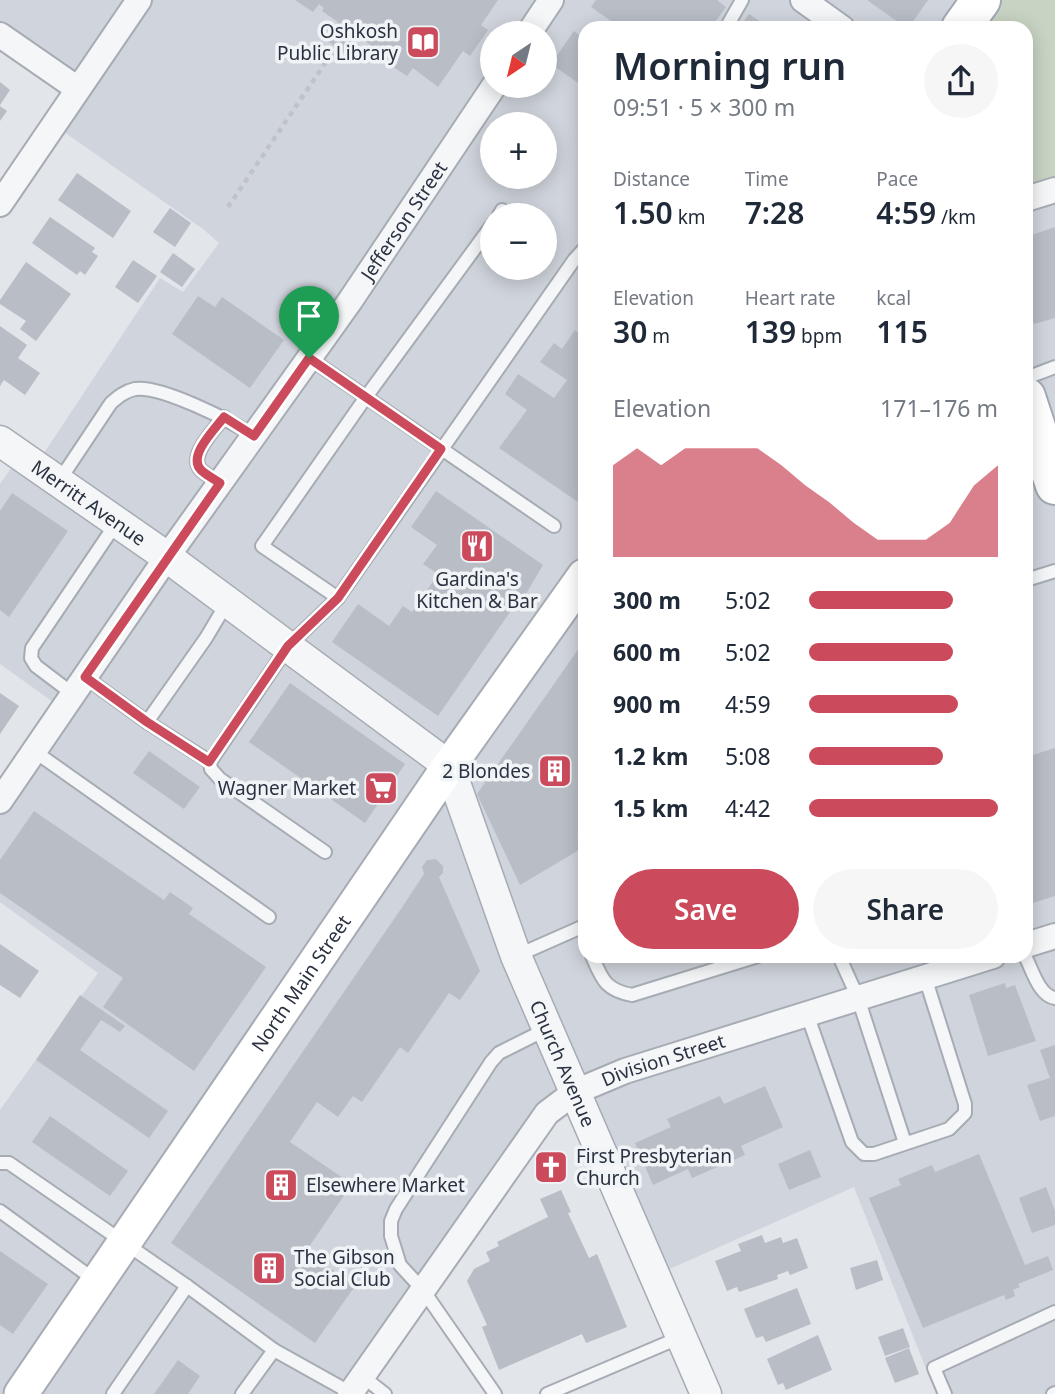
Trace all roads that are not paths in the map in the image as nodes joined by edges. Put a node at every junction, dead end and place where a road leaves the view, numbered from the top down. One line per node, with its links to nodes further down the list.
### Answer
1 (139, 0): 11 (street)
2 (551, 0): 6 (street)
3 (742, 0): 7 (lane)
4 (803, 0): 8 (street)
5 (981, 0): 9 (main road)
6 (537, 21)
7 (730, 21)
8 (832, 21)
9 (966, 21)
10 (0, 35): 11 (street)
11 (78, 89): 15 (street)
12 (486, 98): 18 (street, Jefferson Street)
13 (1055, 190): 14 (street)
14 (1033, 197)
15 (0, 204)
16 (480, 241): 21 (lane)
17 (578, 256): 26 (lane)
18 (309, 358): 21 (lane); 24 (street, Jefferson Street)
19 (1055, 367): 20 (lane)
20 (1033, 375)
21 (366, 397): 26 (lane); 36 (lane)
22 (224, 417): 24 (lane); 27 (lane); 28 (lane)
23 (1033, 426): 29 (main road)
24 (254, 436): 28 (street, Jefferson Street)
25 (0, 441): 27 (street, Merritt Avenue)
26 (441, 449): 31 (lane); 36 (lane)
27 (59, 482): 30 (street, Merritt Avenue)
28 (220, 483): 32 (street, Jefferson Street)
29 (1055, 485)
30 (117, 522): 32 (street, Merritt Avenue); 39 (lane)
31 (554, 526)
32 (167, 557): 37 (street, Merritt Avenue); 39 (street, Jefferson Street)
33 (1055, 571): 34 (lane)
34 (1033, 578)
35 (578, 584): 43 (main road, North Main Street)
36 (338, 598): 38 (lane)
37 (228, 601): 38 (street, Merritt Avenue); 40 (lane)
38 (288, 646): 42 (lane); 43 (street, Merritt Avenue)
39 (79, 685): 40 (lane); 41 (street, Jefferson Street)
40 (147, 722): 42 (lane)
41 (34, 751): 44 (street, Jefferson Street); 46 (lane)
42 (209, 762): 45 (lane)
43 (449, 766): 50 (street, Church Avenue); 65 (main road, North Main Street)
44 (0, 801)
45 (325, 852)
46 (269, 917)
47 (578, 933): 50 (lane)
48 (1055, 936): 49 (street)
49 (1033, 943)
50 (516, 956): 60 (street, Church Avenue)
51 (595, 963): 52 (lane)
52 (735, 963)
53 (842, 963): 57 (lane)
54 (970, 963): 56 (street, Division Street)
55 (1028, 963): 58 (lane)
56 (925, 977): 57 (street, Division Street); 62 (lane)
57 (858, 998): 59 (street, Division Street); 62 (lane)
58 (1055, 998)
59 (807, 1014): 61 (street, Division Street); 62 (lane)
60 (547, 1028): 61 (street, Church Avenue); 68 (lane)
61 (575, 1092): 68 (street, Division Street); 70 (street, Church Avenue)
62 (905, 1143)
63 (0, 1163): 65 (lane)
64 (0, 1211): 66 (lane)
65 (123, 1244): 66 (main road, North Main Street); 67 (lane)
66 (97, 1282): 73 (main road, North Main Street)
67 (187, 1286): 71 (lane); 74 (lane)
68 (423, 1290): 72 (street, Division Street); 77 (lane)
69 (1055, 1311): 80 (lane)
70 (681, 1337): 78 (lane); 79 (street, Church Avenue)
71 (274, 1350): 72 (lane); 75 (lane)
72 (354, 1388): 76 (lane)
73 (21, 1394)
74 (113, 1394)
75 (242, 1394)
76 (385, 1394)
77 (495, 1394)
78 (547, 1394)
79 (706, 1394)
80 (945, 1394)

